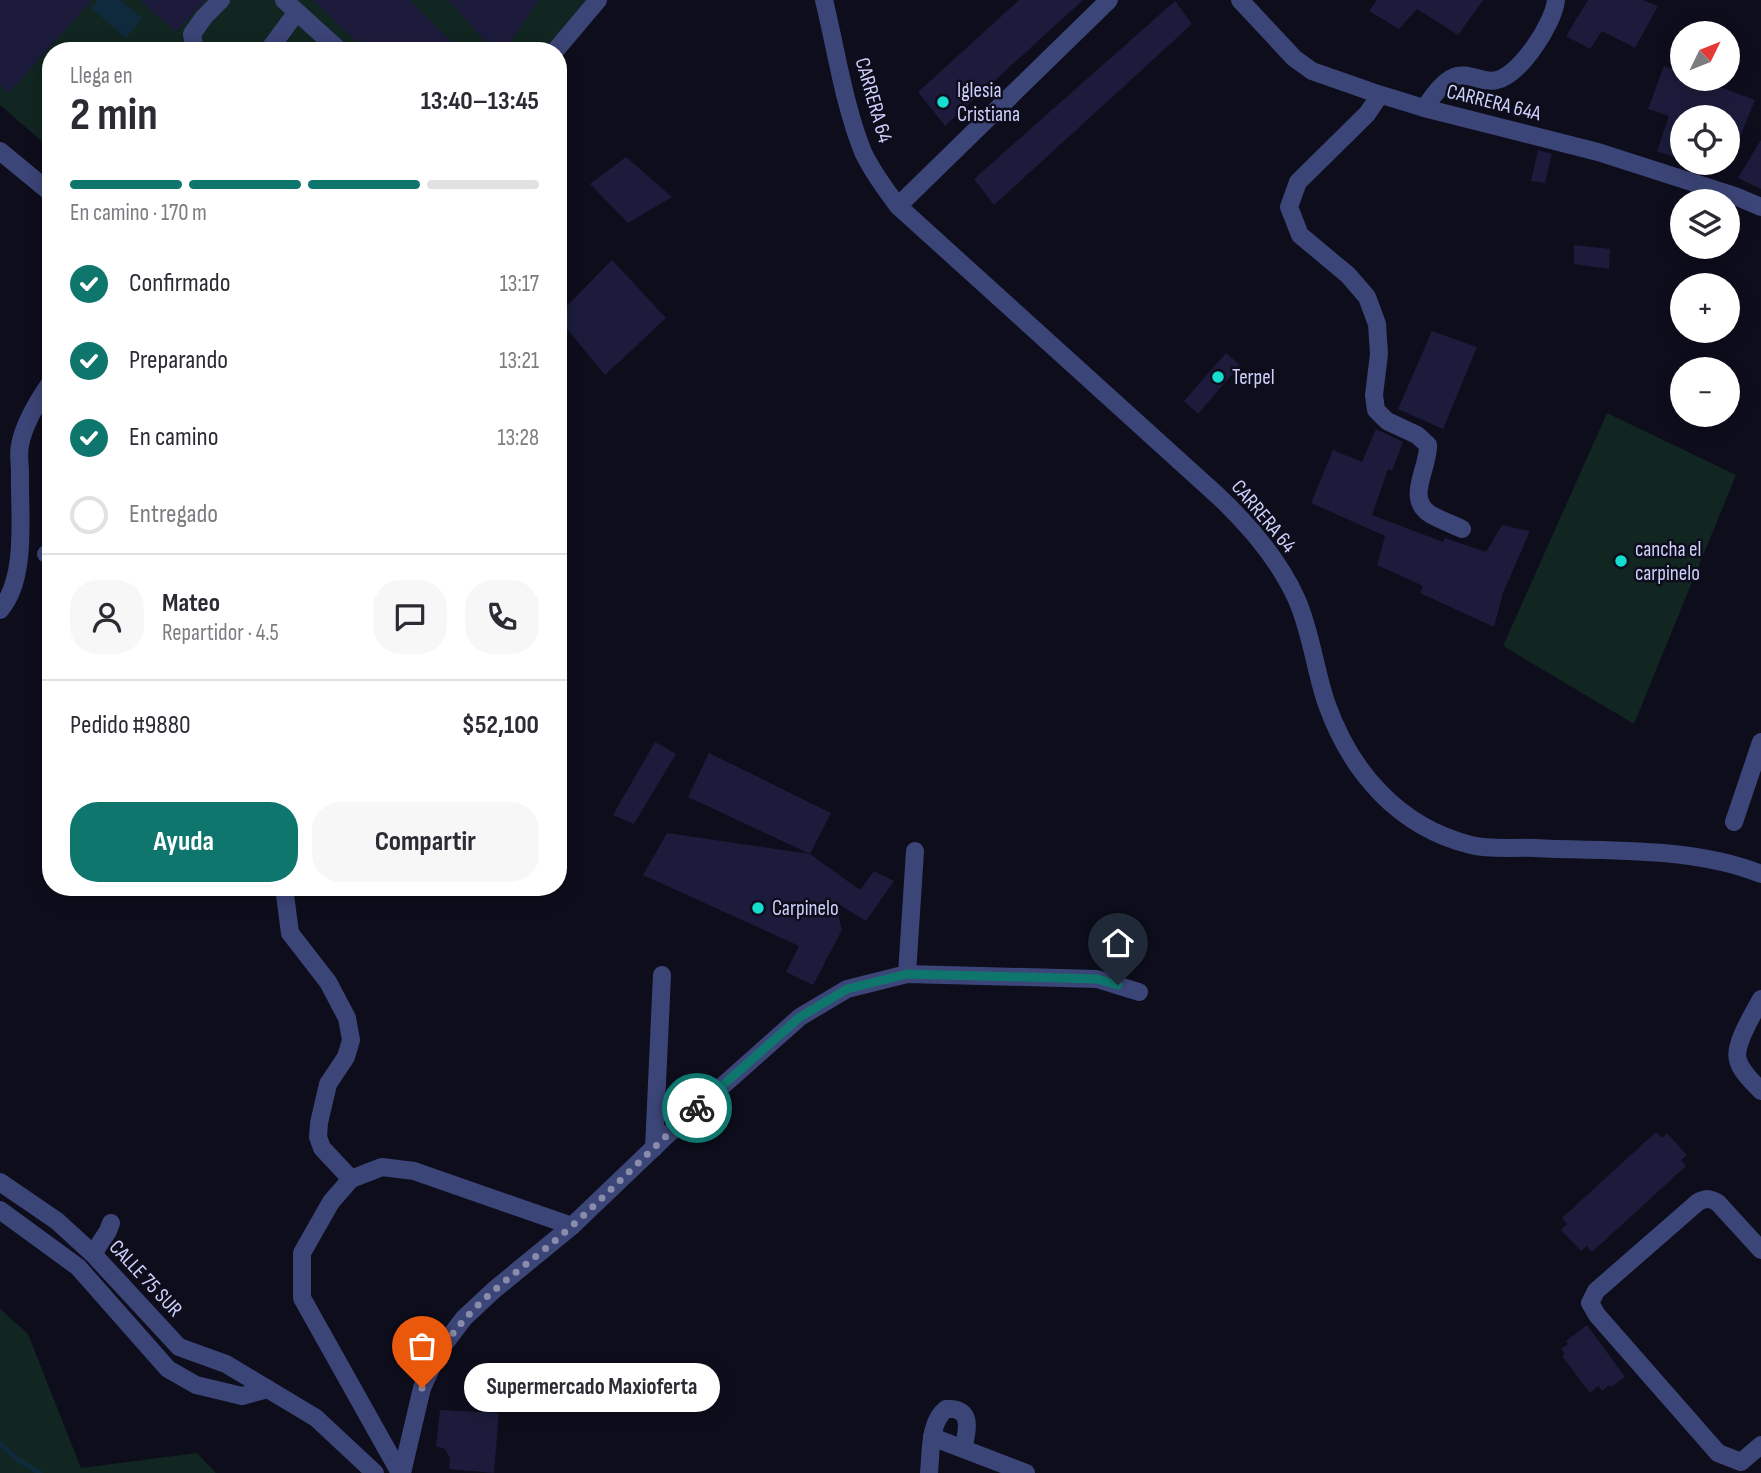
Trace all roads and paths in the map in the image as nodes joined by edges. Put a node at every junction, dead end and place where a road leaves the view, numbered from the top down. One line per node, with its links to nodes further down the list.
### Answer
1 (221, 0): 8 (street)
2 (598, 0): 11 (street)
3 (824, 0): 16 (street, CARRERA 64)
4 (1109, 0): 16 (street)
5 (1240, 0): 12 (street, CARRERA 64A)
6 (1556, 0): 13 (street)
7 (290, 6): 9 (street); 10 (street)
8 (193, 42)
9 (272, 42)
10 (330, 42)
11 (563, 42)
12 (1380, 95): 13 (street, CARRERA 64A); 19 (street)
13 (1424, 108): 17 (street, CARRERA 64A)
14 (0, 150): 15 (street)
15 (42, 185)
16 (898, 206): 24 (street, CARRERA 64)
17 (1761, 207)
18 (42, 398): 20 (street)
19 (1462, 529)
20 (0, 610)
21 (1761, 742): 22 (street)
22 (1734, 822)
23 (915, 851): 26 (street)
24 (1761, 874)
25 (285, 896): 32 (street)
26 (907, 974): 28 (street); 31 (street)
27 (662, 975): 31 (street)
28 (1139, 992)
29 (1761, 999): 30 (street)
30 (1761, 1091)
31 (654, 1148): 36 (street)
32 (351, 1179): 36 (street); 47 (street)
33 (0, 1182): 38 (street, CALLE 75 SUR)
34 (0, 1210): 40 (street, CALLE 75 SUR)
35 (111, 1223): 38 (street)
36 (572, 1226): 47 (street)
37 (1759, 1243): 45 (street)
38 (93, 1254): 39 (street, CALLE 75 SUR)
39 (199, 1354): 40 (street); 41 (street, CALLE 75 SUR)
40 (196, 1385): 41 (street, CALLE 75 SUR)
41 (268, 1389): 46 (street, CALLE 75 SUR)
42 (932, 1437): 44 (street); 44 (street); 48 (street)
43 (1761, 1445): 45 (street)
44 (963, 1448): 49 (street)
45 (1726, 1466)
46 (375, 1473)
47 (401, 1473)
48 (929, 1473)
49 (1026, 1473)

